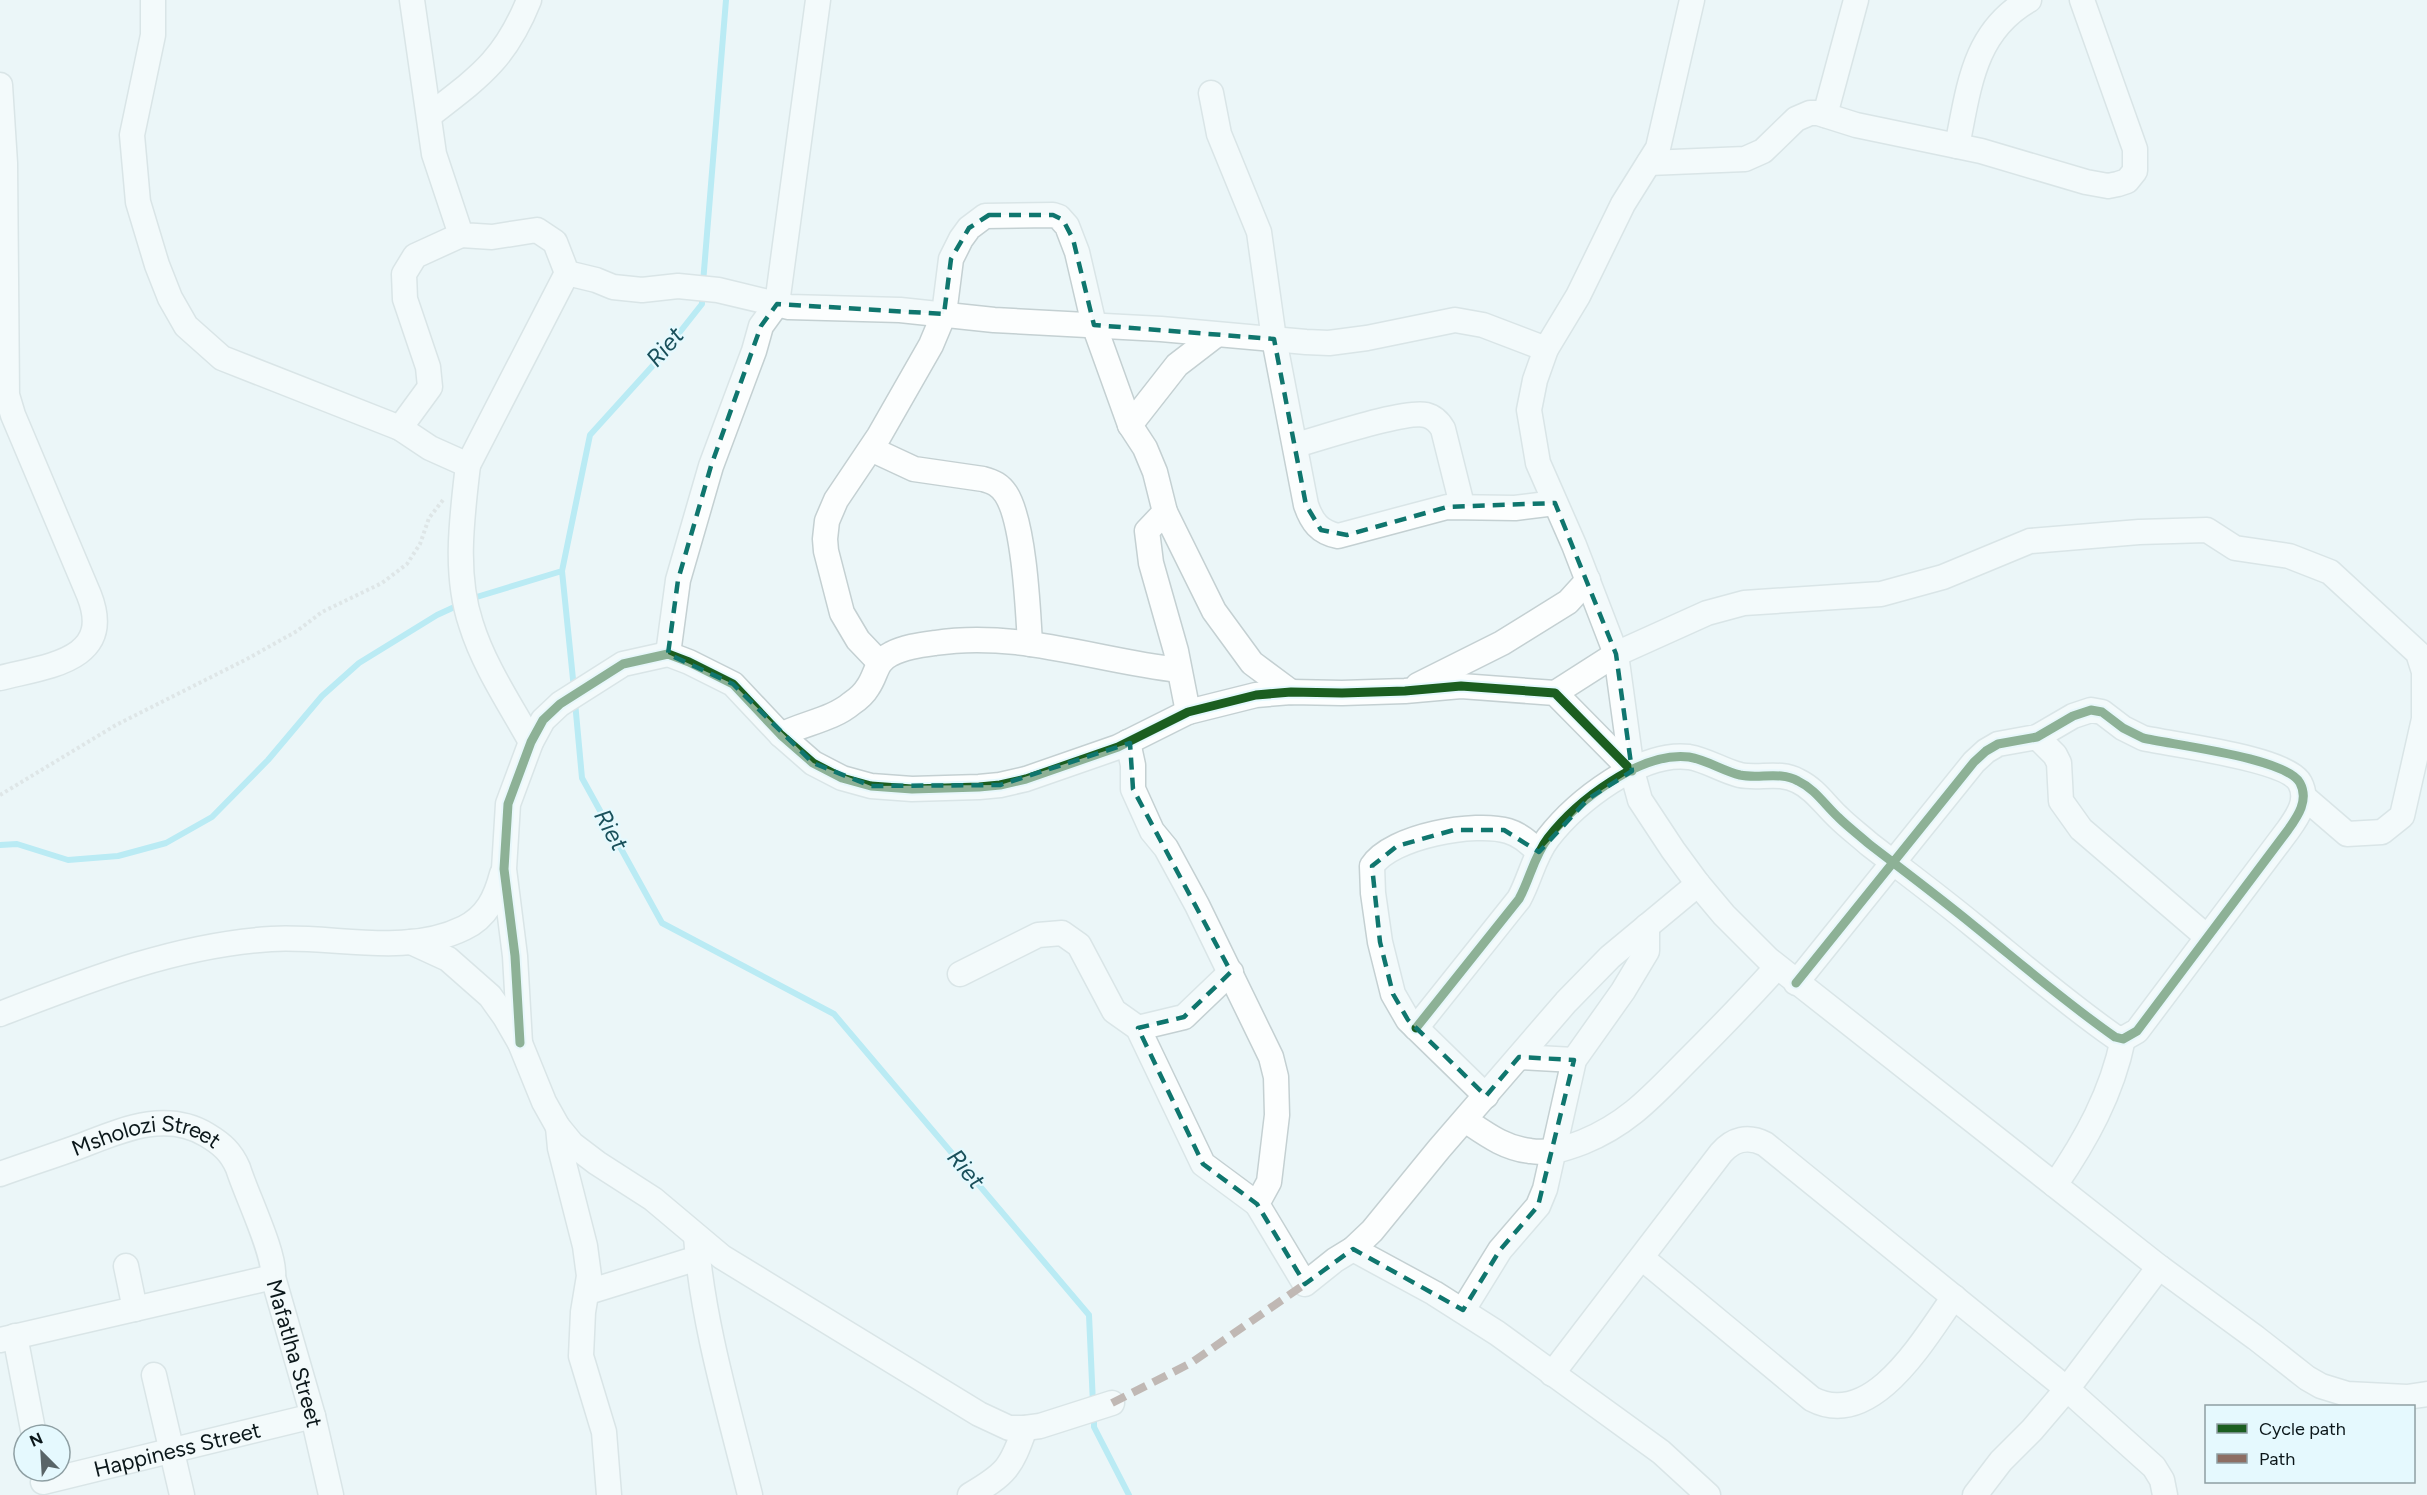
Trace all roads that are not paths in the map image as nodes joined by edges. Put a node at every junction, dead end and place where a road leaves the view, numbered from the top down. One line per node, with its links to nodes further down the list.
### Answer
1 (153, 0): 25 (street)
2 (412, 0): 11 (street)
3 (529, 0): 11 (street)
4 (818, 0): 17 (street)
5 (1692, 0): 14 (street)
6 (1856, 0): 12 (street)
7 (2029, 0): 13 (street)
8 (2082, 0): 13 (street)
9 (1211, 93): 21 (street)
10 (0, 94): 23 (street)
11 (430, 115): 15 (street)
12 (1825, 115): 13 (street); 14 (street)
13 (1957, 146)
14 (1649, 163): 22 (street)
15 (460, 235): 16 (street); 25 (street)
16 (567, 273): 17 (street); 28 (street)
17 (777, 304): 18 (street); 34 (street)
18 (944, 314): 19 (street); 19 (street); 27 (street)
19 (1094, 325): 20 (street); 24 (street)
20 (1216, 335): 21 (street); 24 (street)
21 (1274, 339): 22 (street); 26 (street)
22 (1546, 349): 29 (street)
23 (3, 395): 38 (street)
24 (1130, 425): 31 (street)
25 (400, 428): 28 (street)
26 (1296, 445): 30 (street); 30 (street)
27 (871, 449): 33 (street); 36 (street)
28 (468, 465): 45 (street)
29 (1556, 503): 30 (street); 32 (street)
30 (1462, 505)
31 (1165, 512): 37 (street); 40 (street)
32 (1588, 580): 35 (street); 39 (street)
33 (1030, 644): 36 (street); 37 (street)
34 (668, 654): 43 (street); 45 (street)
35 (1616, 654): 41 (street); 47 (street); 48 (street)
36 (879, 662): 43 (street)
37 (1179, 670): 42 (street)
38 (0, 678)
39 (1405, 691): 40 (street); 41 (street)
40 (1291, 692): 42 (street)
41 (1555, 693): 47 (street)
42 (1188, 712): 46 (street)
43 (782, 735): 46 (street)
44 (2037, 736): 48 (street); 50 (street); 54 (street)
45 (531, 742): 51 (street)
46 (1128, 742): 57 (street)
47 (1632, 771): 49 (street); 50 (street); 52 (street)
48 (2304, 797): 54 (street)
49 (1539, 852): 62 (street); 62 (street)
50 (1893, 863): 59 (street); 63 (street)
51 (504, 869): 55 (street); 64 (street)
52 (1698, 884): 53 (street); 56 (street)
53 (1647, 926): 65 (street); 66 (street)
54 (2207, 937): 63 (street)
55 (411, 942): 60 (street); 64 (street)
56 (1777, 967): 59 (street); 70 (street)
57 (1231, 972): 61 (street); 73 (street)
58 (960, 974): 61 (street)
59 (1796, 982): 72 (street)
60 (0, 1014)
61 (1138, 1028): 73 (street)
62 (1416, 1028): 67 (street)
63 (2123, 1039): 72 (street)
64 (520, 1043): 69 (street)
65 (1519, 1057): 66 (street); 67 (street)
66 (1575, 1060): 70 (street)
67 (1486, 1096): 68 (street)
68 (1465, 1120): 70 (street); 75 (street)
69 (558, 1127): 74 (street); 80 (street)
70 (1552, 1151): 83 (street)
71 (0, 1174): 79 (street, Msholozi Street)
72 (2055, 1185): 78 (street)
73 (1257, 1204): 75 (street)
74 (697, 1247): 80 (street); 92 (street); 98 (street)
75 (1353, 1249): 83 (street)
76 (1642, 1258): 81 (street); 81 (street); 85 (street)
77 (126, 1266): 82 (street)
78 (2159, 1268): 87 (street); 88 (street)
79 (273, 1277): 82 (street, Mafatlha Street); 90 (street, Mafatlha Street)
80 (588, 1292): 97 (street)
81 (1954, 1297): 87 (street)
82 (135, 1309): 84 (street, Mafatlha Street)
83 (1463, 1310): 85 (street)
84 (8, 1338): 91 (street)
85 (1552, 1374): 100 (street)
86 (154, 1375): 93 (street)
87 (2067, 1389): 101 (street); 102 (street)
88 (2427, 1394)
89 (1112, 1403): 92 (street)
90 (313, 1416): 93 (street, Happiness Street); 96 (street, Mafatlha Street)
91 (31, 1423)
92 (1025, 1428): 99 (street)
93 (172, 1451): 94 (street, Happiness Street); 95 (street)
94 (72, 1476)
95 (182, 1495)
96 (331, 1495)
97 (609, 1495)
98 (750, 1495)
99 (970, 1495)
100 (1708, 1495)
101 (1975, 1495)
102 (2165, 1495)

